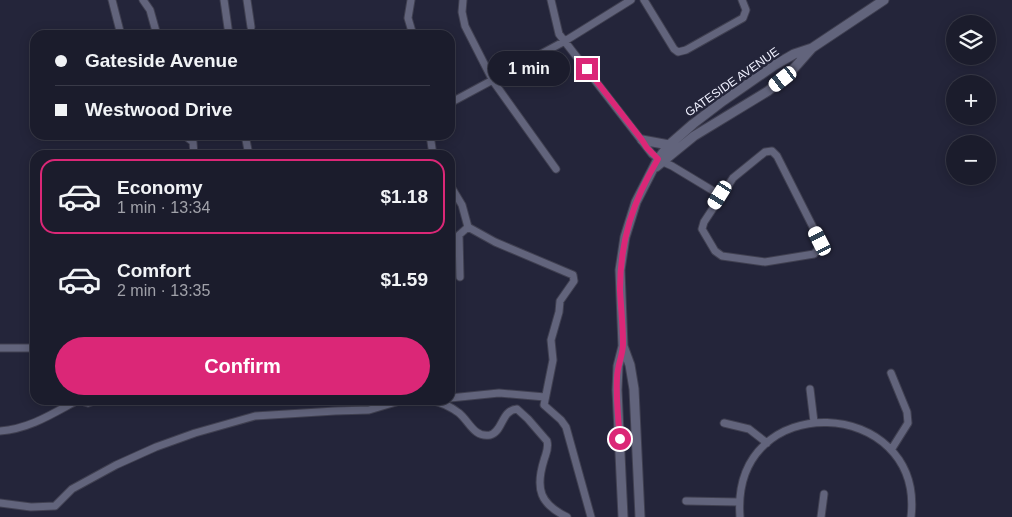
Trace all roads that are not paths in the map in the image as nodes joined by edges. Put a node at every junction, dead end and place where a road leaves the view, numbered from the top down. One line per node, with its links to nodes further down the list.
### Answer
1 (112, 0): 13 (street)
2 (143, 0): 14 (street)
3 (224, 0): 15 (street)
4 (247, 0): 12 (street)
5 (411, 0): 16 (street)
6 (463, 0): 19 (street)
7 (551, 0): 17 (street)
8 (631, 0): 17 (street)
9 (644, 0): 10 (street)
10 (742, 0)
11 (884, 0): 18 (street, GATESIDE AVENUE)
12 (251, 27)
13 (120, 30)
14 (156, 30)
15 (228, 30)
16 (412, 30)
17 (565, 41): 19 (street); 21 (street)
18 (812, 48): 22 (street, GATESIDE AVENUE); 23 (street, GATESIDE AVENUE)
19 (493, 81): 20 (street); 24 (street)
20 (455, 100)
21 (642, 140): 22 (street); 23 (street)
22 (669, 145): 23 (street, GATESIDE AVENUE)
23 (660, 161): 26 (street); 29 (street, GATESIDE AVENUE)
24 (556, 169)
25 (455, 193): 27 (street)
26 (720, 195): 26 (street)
27 (468, 226): 28 (street); 35 (street)
28 (460, 277)
29 (623, 346): 50 (street, GATESIDE AVENUE); 51 (street, GATESIDE AVENUE)
30 (0, 348): 31 (street)
31 (30, 348)
32 (891, 373): 43 (street)
33 (810, 389): 39 (street)
34 (455, 397): 35 (street)
35 (545, 397): 49 (street)
36 (69, 405): 41 (street)
37 (386, 405): 47 (street)
38 (445, 405): 48 (street)
39 (814, 422): 42 (street); 43 (street)
40 (724, 423): 42 (street)
41 (0, 431)
42 (766, 443): 46 (street)
43 (891, 450): 54 (street)
44 (824, 494): 53 (street)
45 (686, 501): 46 (street)
46 (739, 502): 52 (street)
47 (0, 503)
48 (567, 517)
49 (591, 517)
50 (623, 517)
51 (640, 517)
52 (740, 517)
53 (821, 517)
54 (911, 517)

